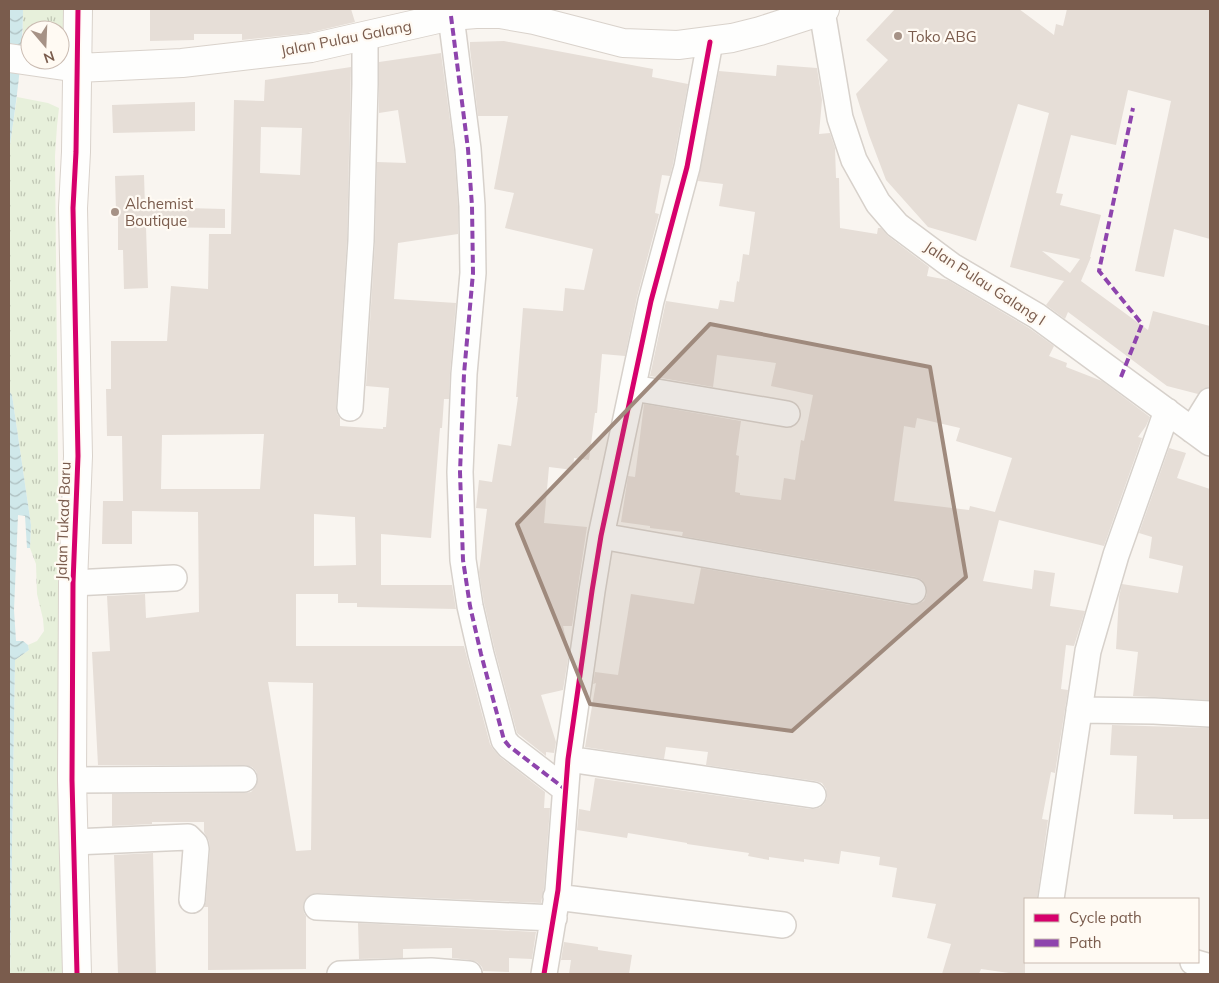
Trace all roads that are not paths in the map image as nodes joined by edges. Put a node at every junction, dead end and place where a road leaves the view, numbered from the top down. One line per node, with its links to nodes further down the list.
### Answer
1 (78, 9): 6 (street, Jalan Tukad Baru)
2 (823, 10): 5 (street, Jalan Pulau Galang); 12 (street, Jalan Pulau Galang I)
3 (451, 13): 4 (street, Jalan Pulau Galang); 5 (street, Jalan Pulau Galang); 24 (street)
4 (365, 36): 7 (street, Jalan Pulau Galang); 11 (street)
5 (710, 42): 9 (street)
6 (70, 61)
7 (70, 67)
8 (69, 70): 17 (street, Jalan Tukad Baru)
9 (633, 388): 13 (street); 15 (street)
10 (1210, 401): 14 (street)
11 (350, 408)
12 (1167, 411): 14 (street, Jalan Pulau Galang I); 19 (street)
13 (787, 414)
14 (1201, 436)
15 (601, 536): 18 (street); 21 (street)
16 (174, 578): 17 (street)
17 (73, 583): 23 (street, Jalan Tukad Baru)
18 (914, 591)
19 (1079, 710): 20 (street); 27 (street)
20 (1210, 714)
21 (568, 758): 24 (street); 25 (street)
22 (244, 779): 23 (street)
23 (72, 780): 26 (street, Jalan Tukad Baru)
24 (565, 789): 30 (street)
25 (813, 795)
26 (74, 842): 28 (street); 34 (street, Jalan Tukad Baru)
27 (1051, 898)
28 (192, 900)
29 (317, 907): 30 (street)
30 (555, 908): 31 (street); 37 (street)
31 (783, 925)
32 (1197, 963): 33 (street)
33 (1210, 966)
34 (77, 974)
35 (340, 974): 36 (street)
36 (469, 974)
37 (544, 974)

